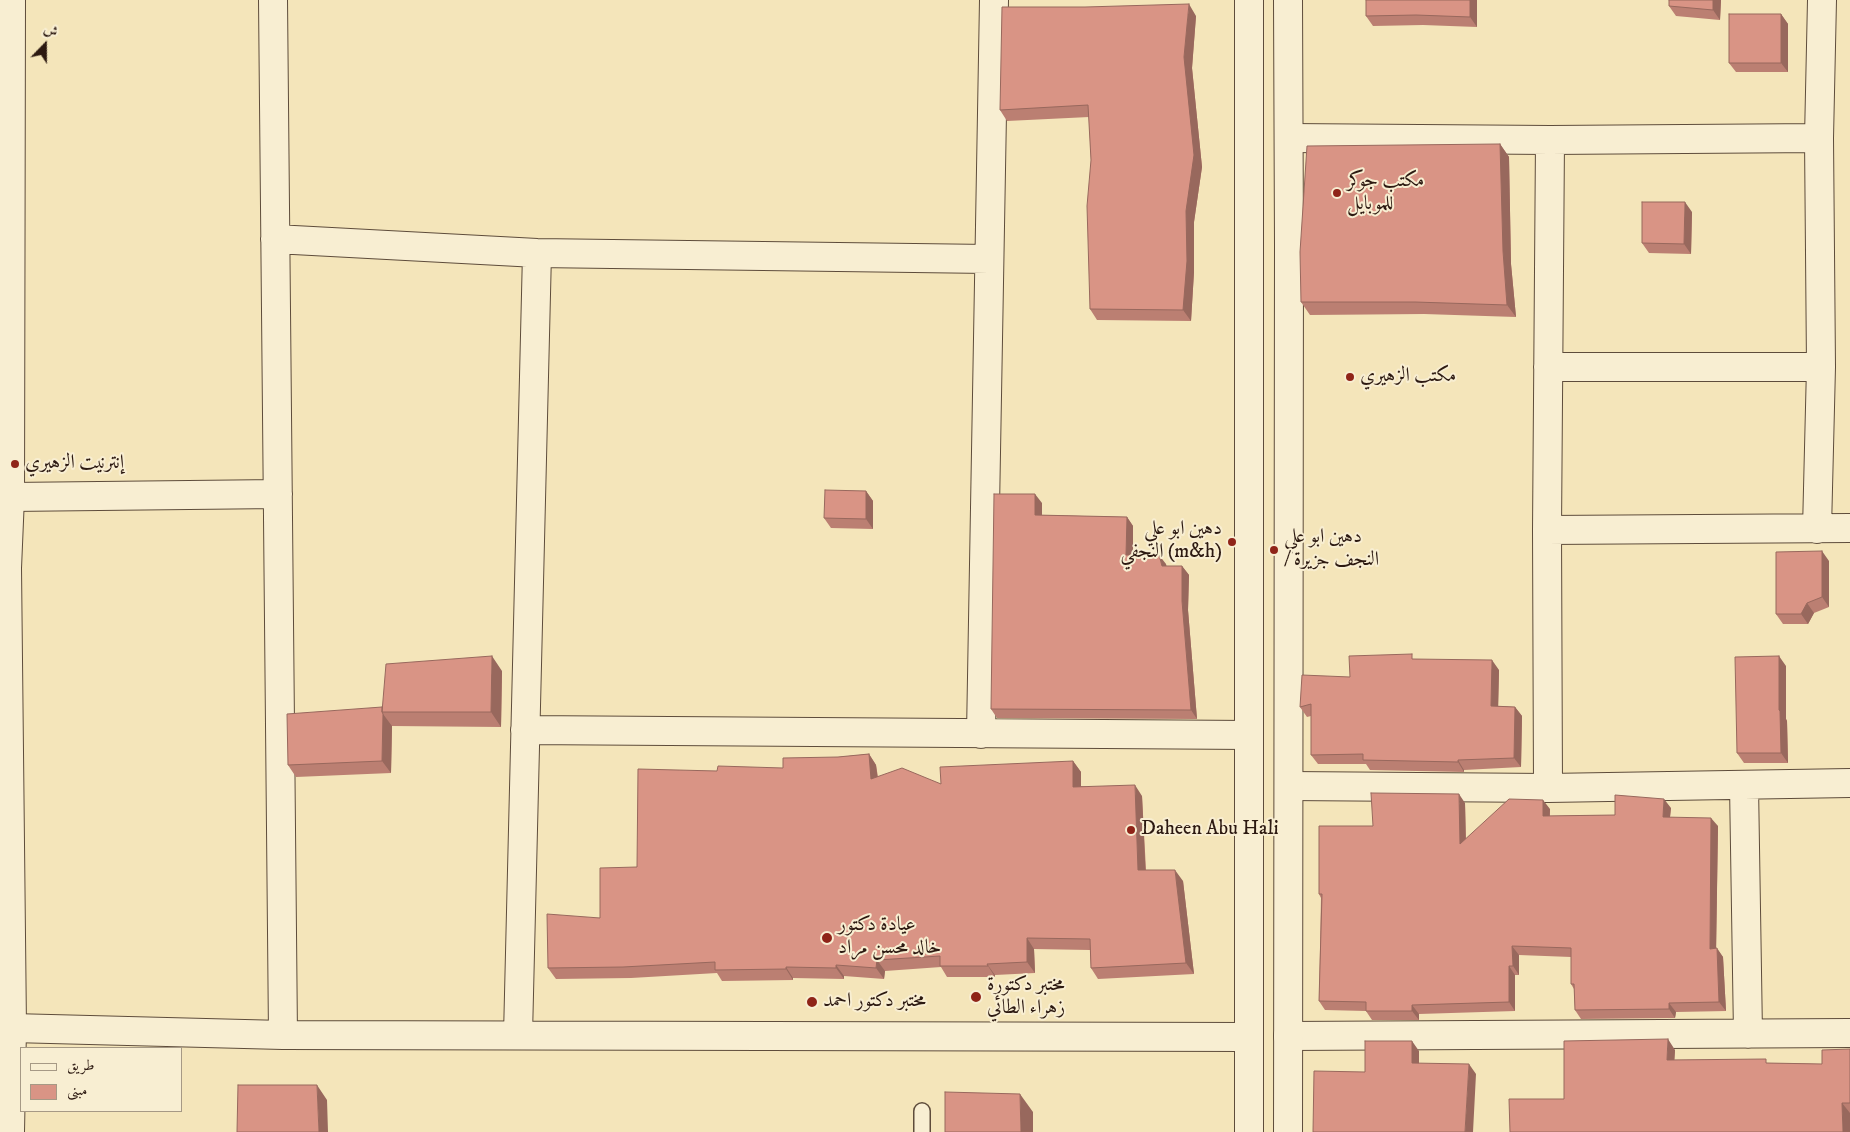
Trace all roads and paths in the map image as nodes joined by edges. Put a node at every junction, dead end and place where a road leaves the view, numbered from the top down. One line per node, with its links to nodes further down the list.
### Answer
1 (11, 0): 20 (street)
2 (273, 0): 10 (street)
3 (994, 0): 14 (street)
4 (1249, 0): 11 (street)
5 (1288, 0): 7 (street)
6 (1822, 0): 8 (street)
7 (1289, 138): 9 (street); 12 (street)
8 (1819, 138): 9 (street); 18 (street)
9 (1550, 140): 17 (street)
10 (275, 238): 13 (street); 19 (street)
11 (1249, 245): 12 (street); 15 (street)
12 (1290, 246): 16 (street)
13 (537, 253): 14 (street); 25 (street)
14 (989, 259): 26 (street)
15 (1248, 298): 16 (street); 27 (street)
16 (1289, 300): 31 (street)
17 (1548, 367): 18 (street); 23 (street)
18 (1821, 367): 22 (street)
19 (278, 494): 20 (street); 36 (street)
20 (10, 497): 24 (street)
21 (1850, 528): 22 (street)
22 (1817, 529): 23 (street)
23 (1547, 530): 32 (street)
24 (5, 685): 28 (street)
25 (525, 730): 26 (street); 37 (street)
26 (981, 734): 27 (street)
27 (1249, 735): 38 (street)
28 (5, 736): 33 (street)
29 (1850, 783): 30 (street)
30 (1744, 785): 32 (street); 34 (street)
31 (1290, 786): 32 (street); 39 (street)
32 (1548, 788)
33 (12, 1028): 36 (street); 41 (street)
34 (1748, 1034): 35 (street); 39 (street)
35 (1850, 1034)
36 (283, 1035): 37 (street)
37 (518, 1035): 38 (street)
38 (1249, 1036): 43 (street)
39 (1288, 1036): 44 (street)
40 (922, 1111): 42 (lane)
41 (10, 1132)
42 (922, 1132)
43 (1249, 1132)
44 (1288, 1132)

